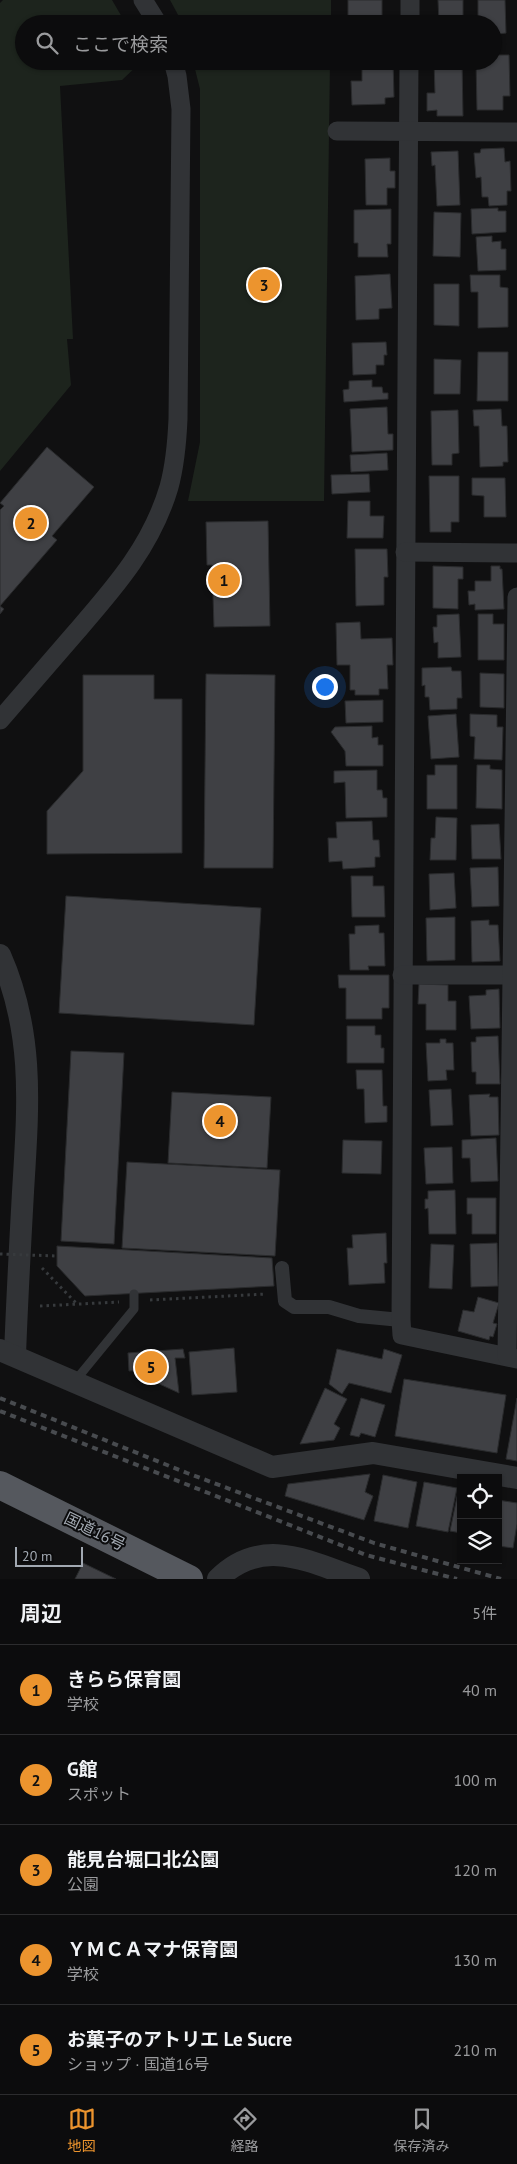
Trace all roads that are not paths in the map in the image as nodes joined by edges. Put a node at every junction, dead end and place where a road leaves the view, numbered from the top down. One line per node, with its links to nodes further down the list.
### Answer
1 (143, 0): 3 (street)
2 (410, 0): 4 (street)
3 (152, 15)
4 (410, 15)
5 (175, 70): 13 (street)
6 (409, 70): 8 (street)
7 (337, 131): 8 (street)
8 (409, 132): 9 (street); 10 (street)
9 (517, 132)
10 (405, 552): 11 (street); 15 (street)
11 (517, 552)
12 (517, 597): 16 (street)
13 (0, 720)
14 (0, 955): 20 (street)
15 (402, 975): 16 (street); 19 (street)
16 (514, 975): 21 (street)
17 (282, 1268): 19 (street)
18 (134, 1294): 22 (lane)
19 (400, 1320): 21 (street)
20 (7, 1352): 22 (street)
21 (512, 1358)
22 (75, 1381): 23 (street)
23 (517, 1478)
24 (0, 1485): 25 (highway, 国道16号)
25 (189, 1579)
26 (218, 1579): 27 (street)
27 (359, 1579)

